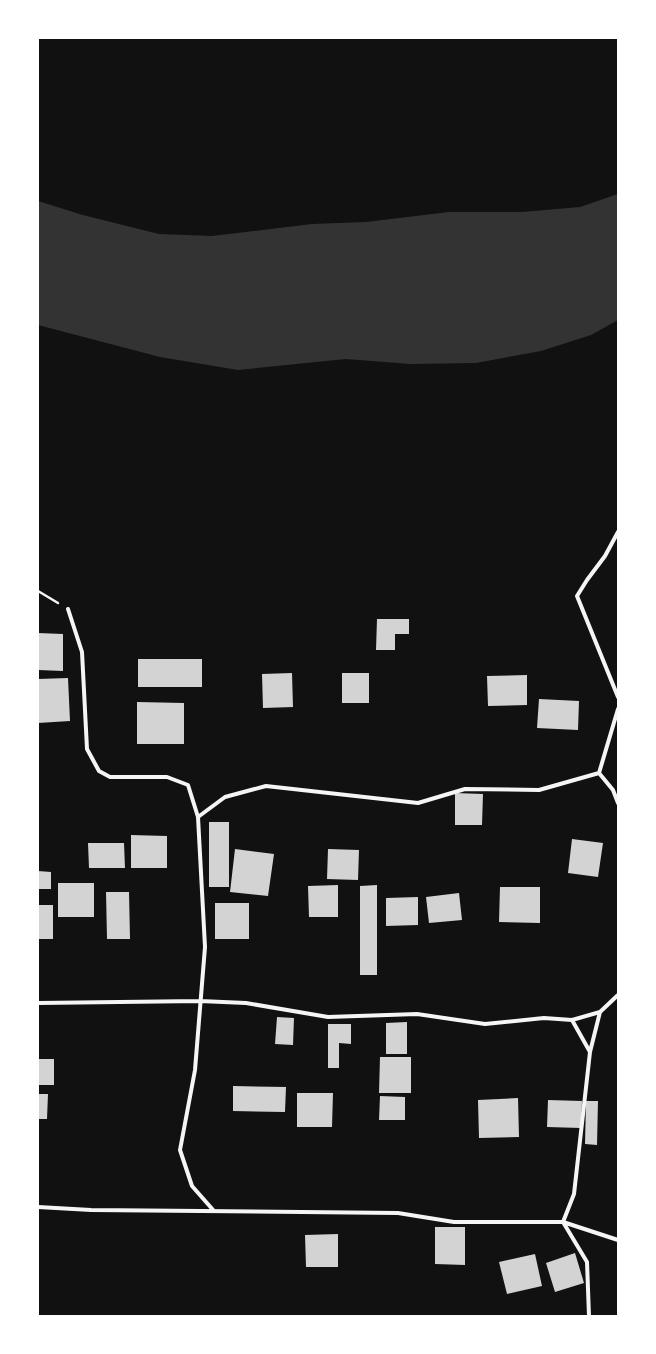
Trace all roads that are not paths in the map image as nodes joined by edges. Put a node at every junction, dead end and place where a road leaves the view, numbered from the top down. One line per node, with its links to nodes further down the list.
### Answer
1 (618, 532): 3 (street)
2 (68, 609): 7 (street)
3 (618, 697)
4 (618, 709): 5 (street)
5 (599, 773): 6 (street); 7 (street)
6 (618, 803)
7 (198, 817): 9 (street)
8 (618, 995): 11 (street)
9 (200, 1001): 10 (street); 12 (street); 15 (street)
10 (38, 1003)
11 (600, 1012): 12 (street); 13 (street)
12 (572, 1020): 13 (street)
13 (590, 1052): 16 (street)
14 (38, 1208): 15 (street)
15 (214, 1211): 16 (street)
16 (563, 1222): 17 (street); 18 (street)
17 (618, 1240)
18 (589, 1316)

